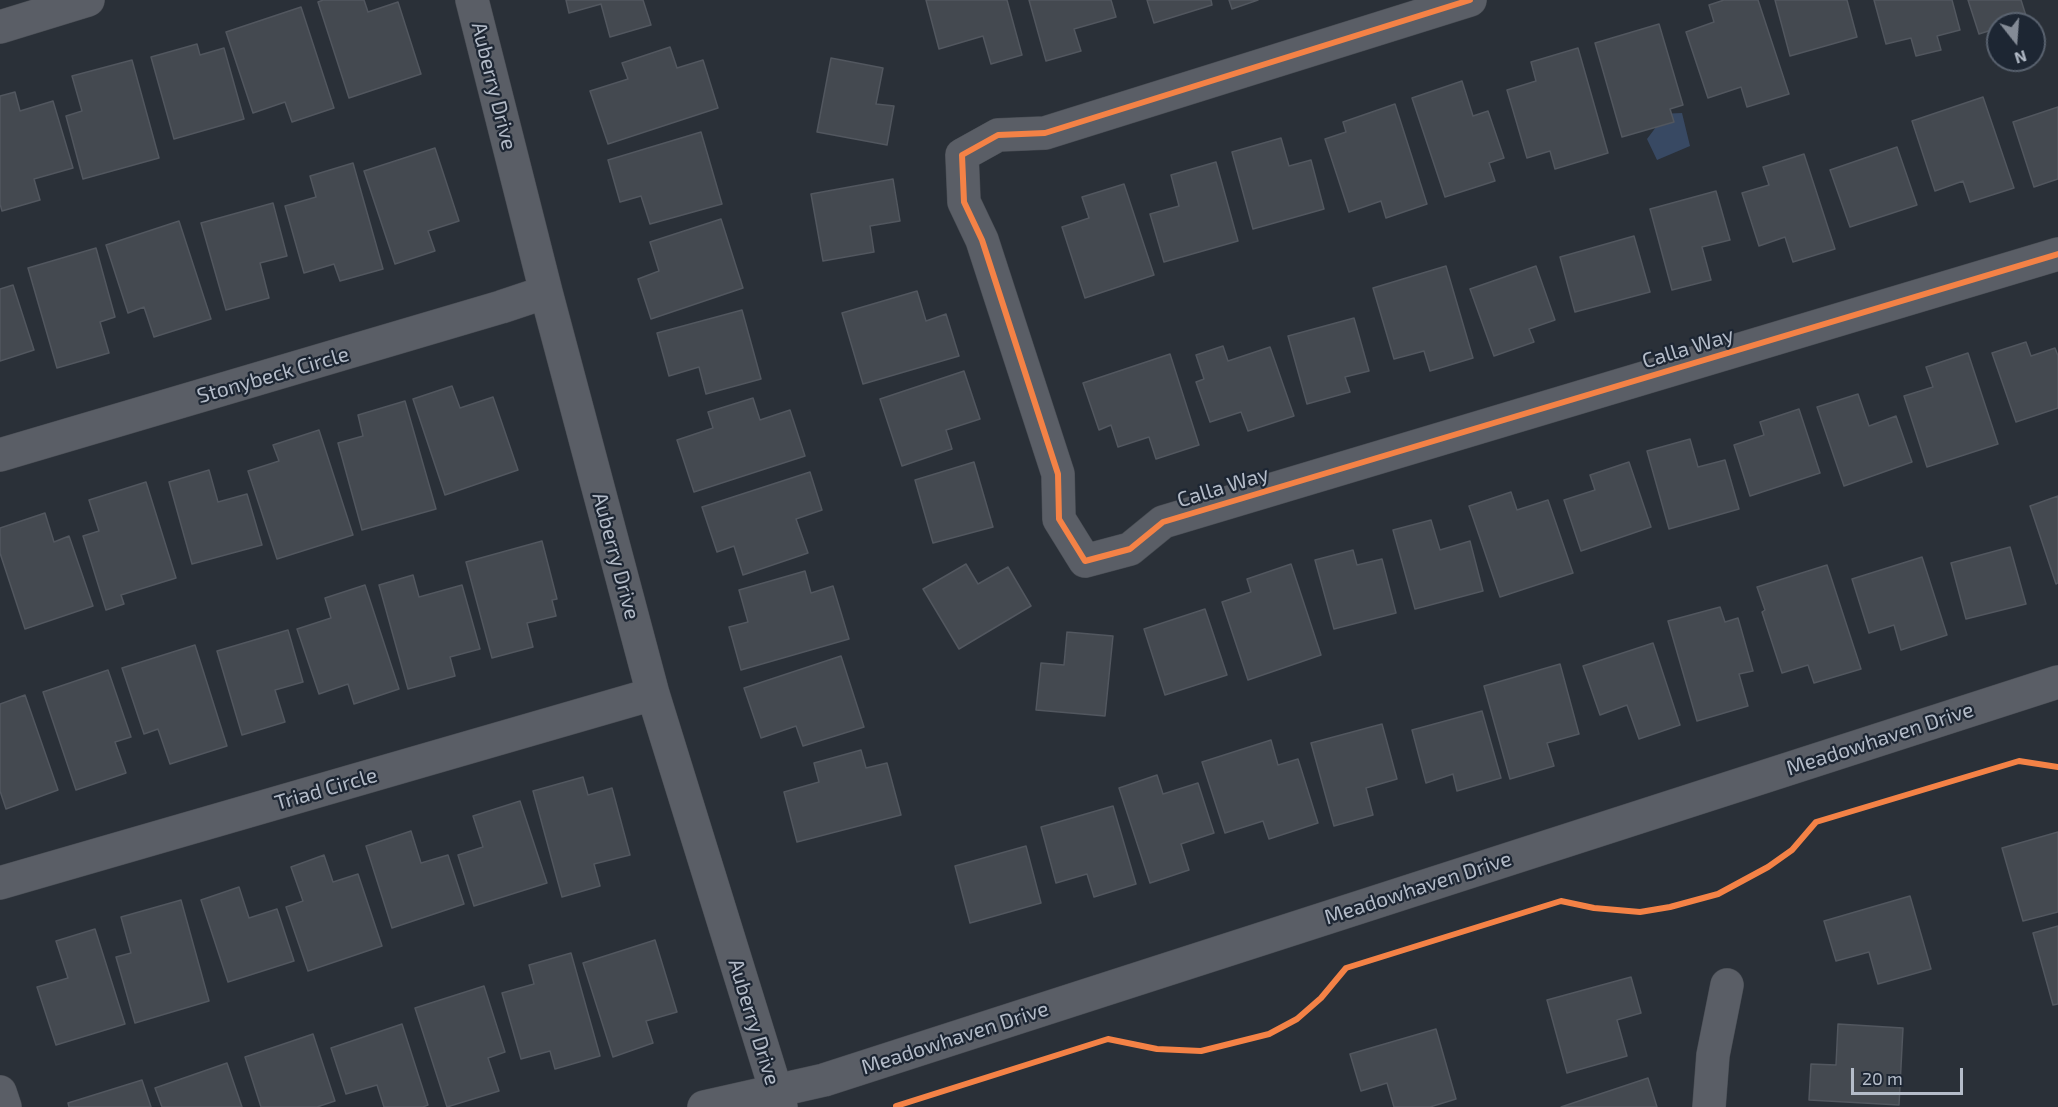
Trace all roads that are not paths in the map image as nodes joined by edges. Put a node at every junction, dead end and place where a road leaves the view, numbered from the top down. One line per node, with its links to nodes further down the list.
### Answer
1 (88, 0): 4 (street)
2 (472, 0): 6 (street, Auberry Drive)
3 (1470, 0): 5 (street, Calla Way)
4 (0, 27)
5 (2058, 254)
6 (546, 292): 7 (street, Stonybeck Circle); 9 (street, Auberry Drive)
7 (0, 455)
8 (2058, 682): 13 (street, Meadowhaven Drive)
9 (653, 694): 10 (street, Triad Circle); 13 (street, Auberry Drive)
10 (0, 883)
11 (1727, 985): 16 (street)
12 (0, 1092): 14 (street)
13 (778, 1099): 15 (street)
14 (4, 1107)
15 (704, 1107)
16 (1708, 1107)

